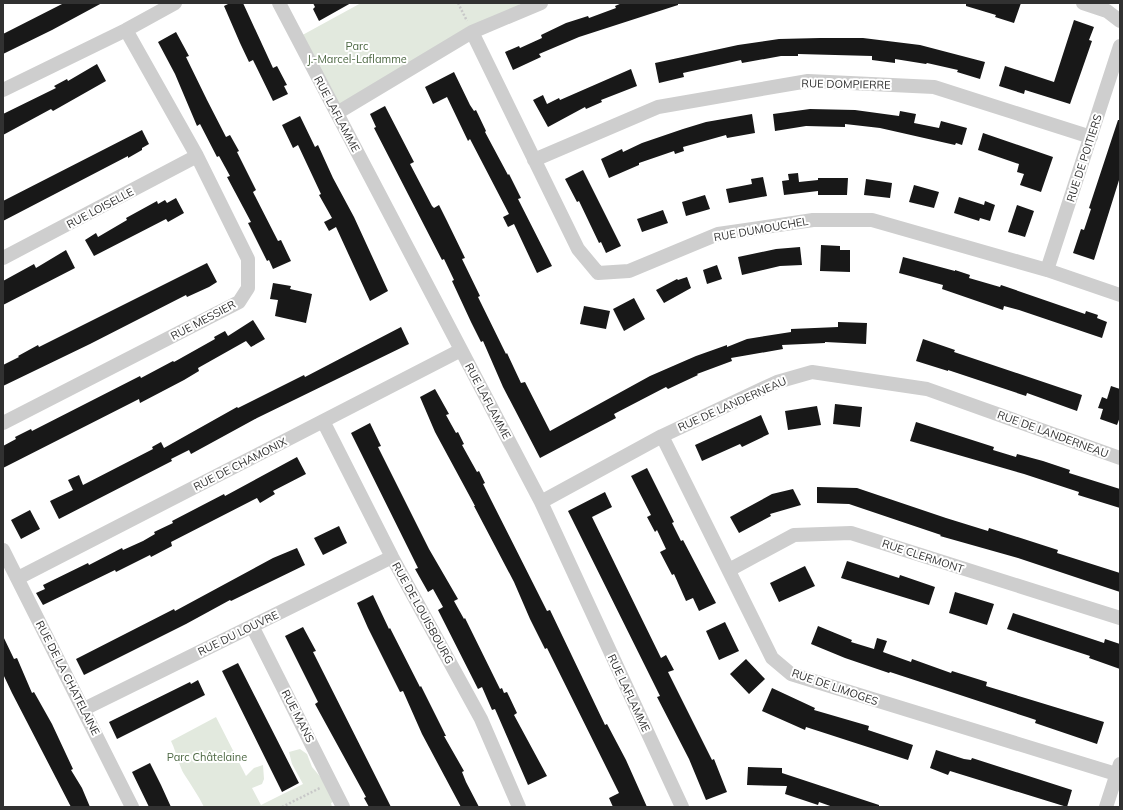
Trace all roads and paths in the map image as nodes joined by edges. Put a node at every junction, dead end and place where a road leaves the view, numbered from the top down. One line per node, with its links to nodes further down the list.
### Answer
1 (175, 3): 7 (street)
2 (279, 3): 11 (street, RUE LAFLAMME)
3 (458, 3): 8 (path)
4 (540, 3): 8 (street)
5 (1082, 3): 6 (street)
6 (1120, 20)
7 (126, 30): 10 (street); 13 (street, RUE MESSIER)
8 (472, 32): 11 (street); 14 (street, RUE DUMOUCHEL)
9 (1120, 46): 12 (street, RUE DE POITIERS)
10 (3, 90)
11 (337, 113): 18 (street, RUE LAFLAMME)
12 (1091, 137): 14 (street, RUE DOMPIERRE); 16 (street, RUE DE POITIERS)
13 (196, 156): 15 (street, RUE LOISELLE); 20 (street, RUE MESSIER)
14 (534, 160): 16 (street, RUE DUMOUCHEL)
15 (3, 258)
16 (1047, 270): 17 (street, RUE DUMOUCHEL)
17 (1120, 295)
18 (461, 350): 19 (street, RUE DE CHAMONIX); 23 (street, RUE LAFLAMME)
19 (323, 422): 25 (street, RUE DE LOUISBOURG); 27 (street, RUE DE CHAMONIX)
20 (3, 424)
21 (662, 436): 22 (street, RUE DE LANDERNEAU); 23 (street, RUE DE LANDERNEAU); 26 (street, RUE DE LIMOGES)
22 (1120, 458)
23 (541, 502): 37 (street, RUE LAFLAMME)
24 (3, 550): 27 (street, RUE DE LA CHATELAINE)
25 (392, 556): 29 (street, RUE DU LOUVRE); 36 (street, RUE DE LOUISBOURG)
26 (729, 570): 28 (street, RUE CLERMONT); 31 (street, RUE DE LIMOGES)
27 (18, 578): 30 (street, RUE DE LA CHATELAINE)
28 (1120, 618)
29 (252, 626): 30 (street, RUE DU LOUVRE); 32 (street, RUE MANS)
30 (84, 709): 33 (street, RUE DE LA CHATELAINE)
31 (1118, 769): 38 (street)
32 (331, 782): 34 (path); 35 (street, RUE MANS)
33 (132, 807)
34 (282, 807)
35 (343, 807)
36 (519, 807)
37 (682, 807)
38 (1106, 807)

